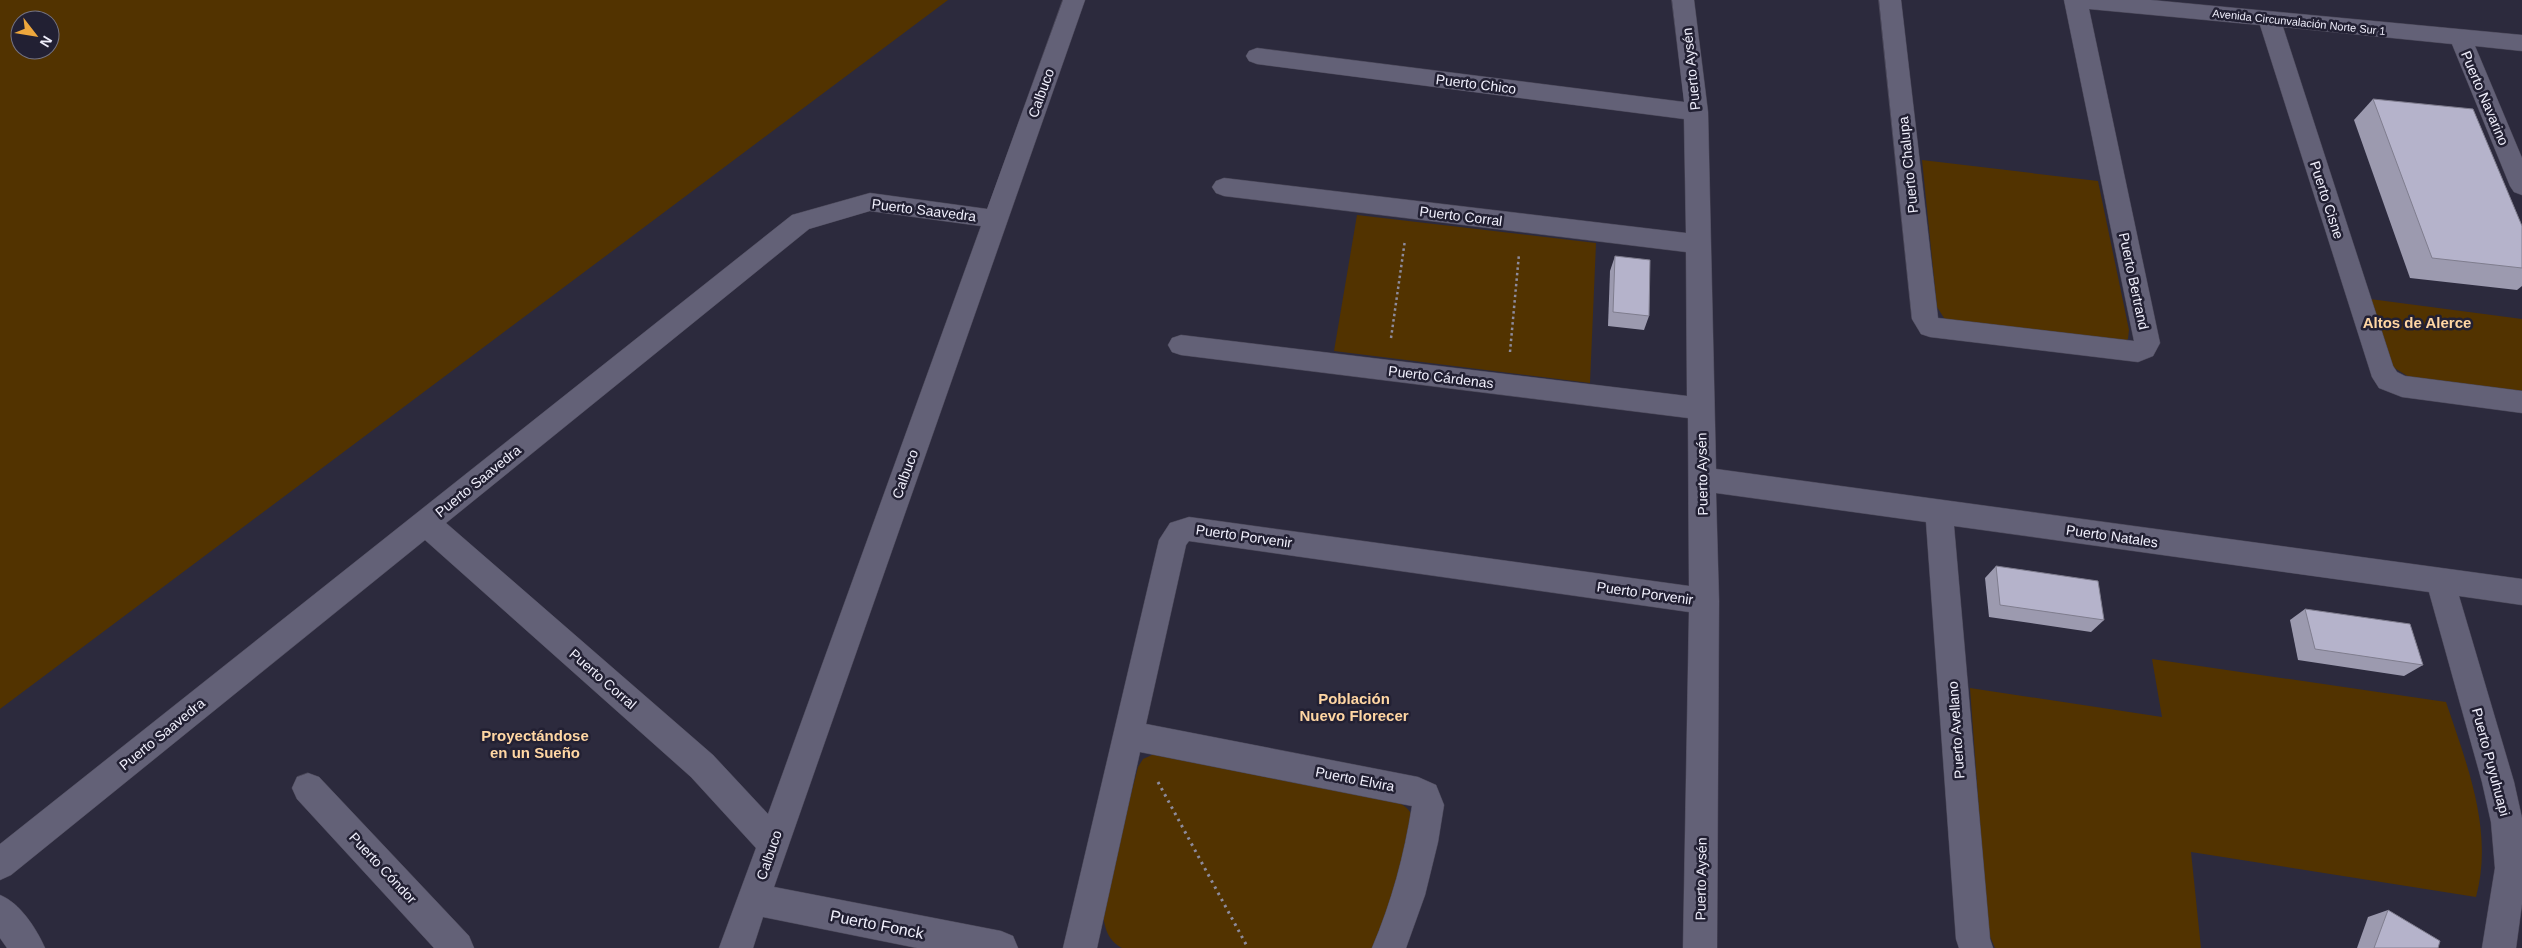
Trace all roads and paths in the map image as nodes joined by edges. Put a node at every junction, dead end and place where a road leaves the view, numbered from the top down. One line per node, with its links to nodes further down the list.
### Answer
1 (1074, 0): 13 (street, Calbuco)
2 (1683, 0): 9 (street, Puerto Aysén)
3 (1890, 0): 16 (street, Puerto Chalupa)
4 (2075, 0): 5 (street, Avenida Circunvalación Norte Sur 1); 16 (street, Puerto Bertrand)
5 (2280, 13): 6 (street, Avenida Circunvalación Norte Sur 1); 20 (street, Puerto Cisne)
6 (2460, 37): 7 (street, Avenida Circunvalación Norte Sur 1); 10 (street, Puerto Navarino)
7 (2522, 44)
8 (1257, 56): 9 (street, Puerto Chico)
9 (1696, 112): 15 (street, Puerto Aysén)
10 (2522, 186)
11 (1224, 187): 12 (street, Puerto Corral)
12 (1410, 209): 14 (street, Puerto Corral); 18 (path)
13 (996, 218): 24 (street, Puerto Saavedra); 30 (street, Calbuco)
14 (1521, 223): 15 (street, Puerto Corral); 19 (path)
15 (1698, 244): 21 (street, Puerto Aysén)
16 (1930, 327)
17 (1180, 344): 18 (street, Puerto Cárdenas)
18 (1386, 370): 19 (street, Puerto Cárdenas)
19 (1507, 385): 21 (street, Puerto Cárdenas)
20 (2522, 402)
21 (1701, 409): 22 (street, Puerto Aysén)
22 (1702, 479): 23 (street, Puerto Natales); 27 (street, Puerto Aysén)
23 (1940, 512): 25 (street, Puerto Natales); 43 (street, Puerto Avellano)
24 (426, 523): 30 (street, Puerto Corral); 31 (street, Puerto Saavedra)
25 (2440, 581): 26 (street, Puerto Natales); 34 (street, Puerto Puyuhuapi)
26 (2522, 592)
27 (1704, 602): 28 (street, Puerto Porvenir); 42 (street, Puerto Aysén)
28 (1130, 735): 39 (street, Puerto Porvenir); 40 (path); 41 (street, Puerto Elvira)
29 (308, 788): 36 (street, Puerto Cóndor)
30 (773, 843): 32 (street, Calbuco)
31 (0, 864)
32 (753, 899): 37 (street, Calbuco); 38 (street, Puerto Fonck)
33 (0, 911): 35 (street)
34 (2514, 921): 44 (street, Puerto Puyuhuapi)
35 (28, 948)
36 (457, 948)
37 (736, 948)
38 (1001, 948)
39 (1080, 948)
40 (1248, 948)
41 (1389, 948)
42 (1700, 948)
43 (1976, 948)
44 (2499, 948)

